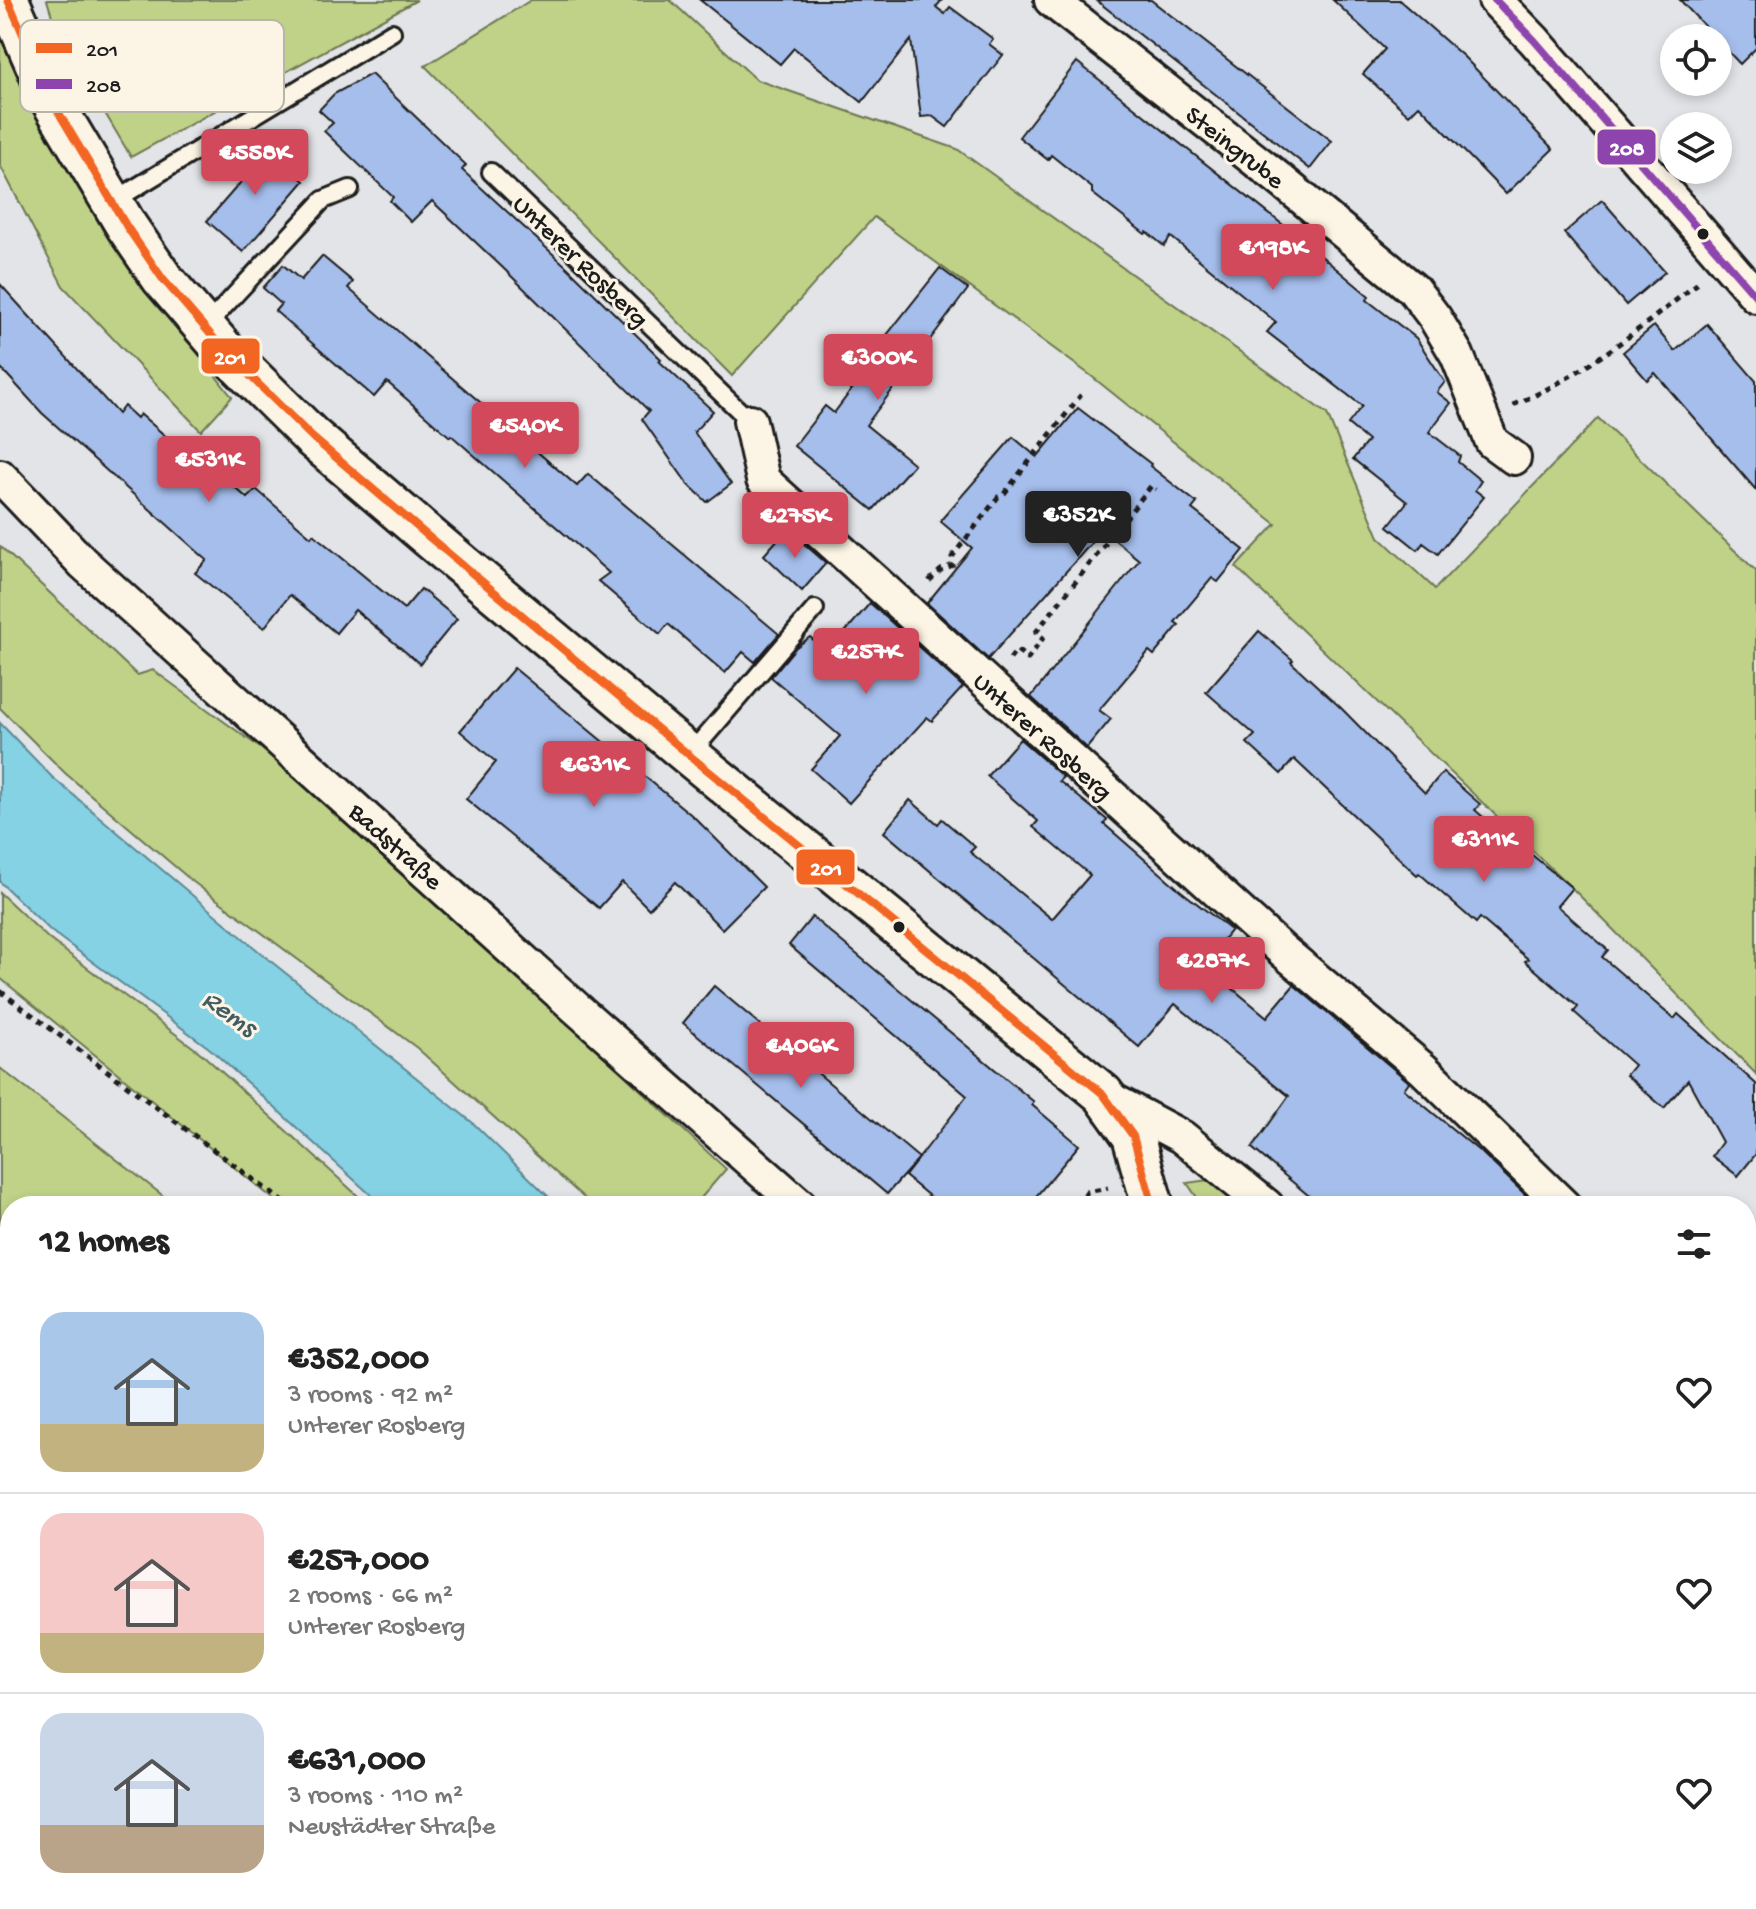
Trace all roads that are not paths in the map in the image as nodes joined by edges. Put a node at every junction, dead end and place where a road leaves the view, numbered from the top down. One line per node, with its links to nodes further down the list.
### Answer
1 (8, 0): 4 (street)
2 (1051, 0): 15 (street, Steingrube)
3 (1495, 0): 12 (street)
4 (20, 27)
5 (392, 32): 6 (lane)
6 (284, 98)
7 (58, 112): 11 (street)
8 (260, 112): 11 (lane)
9 (491, 172): 14 (lane, Unterer Rosberg)
10 (350, 189): 13 (lane)
11 (112, 202): 13 (street)
12 (1756, 296)
13 (203, 328): 18 (street)
14 (750, 421): 23 (street, Unterer Rosberg)
15 (1514, 458)
16 (0, 476): 20 (street, Badstraße)
17 (815, 609): 18 (lane)
18 (689, 755): 19 (street)
19 (1103, 1094): 21 (street); 22 (street)
20 (790, 1196)
21 (1150, 1196)
22 (1255, 1196)
23 (1554, 1196)

